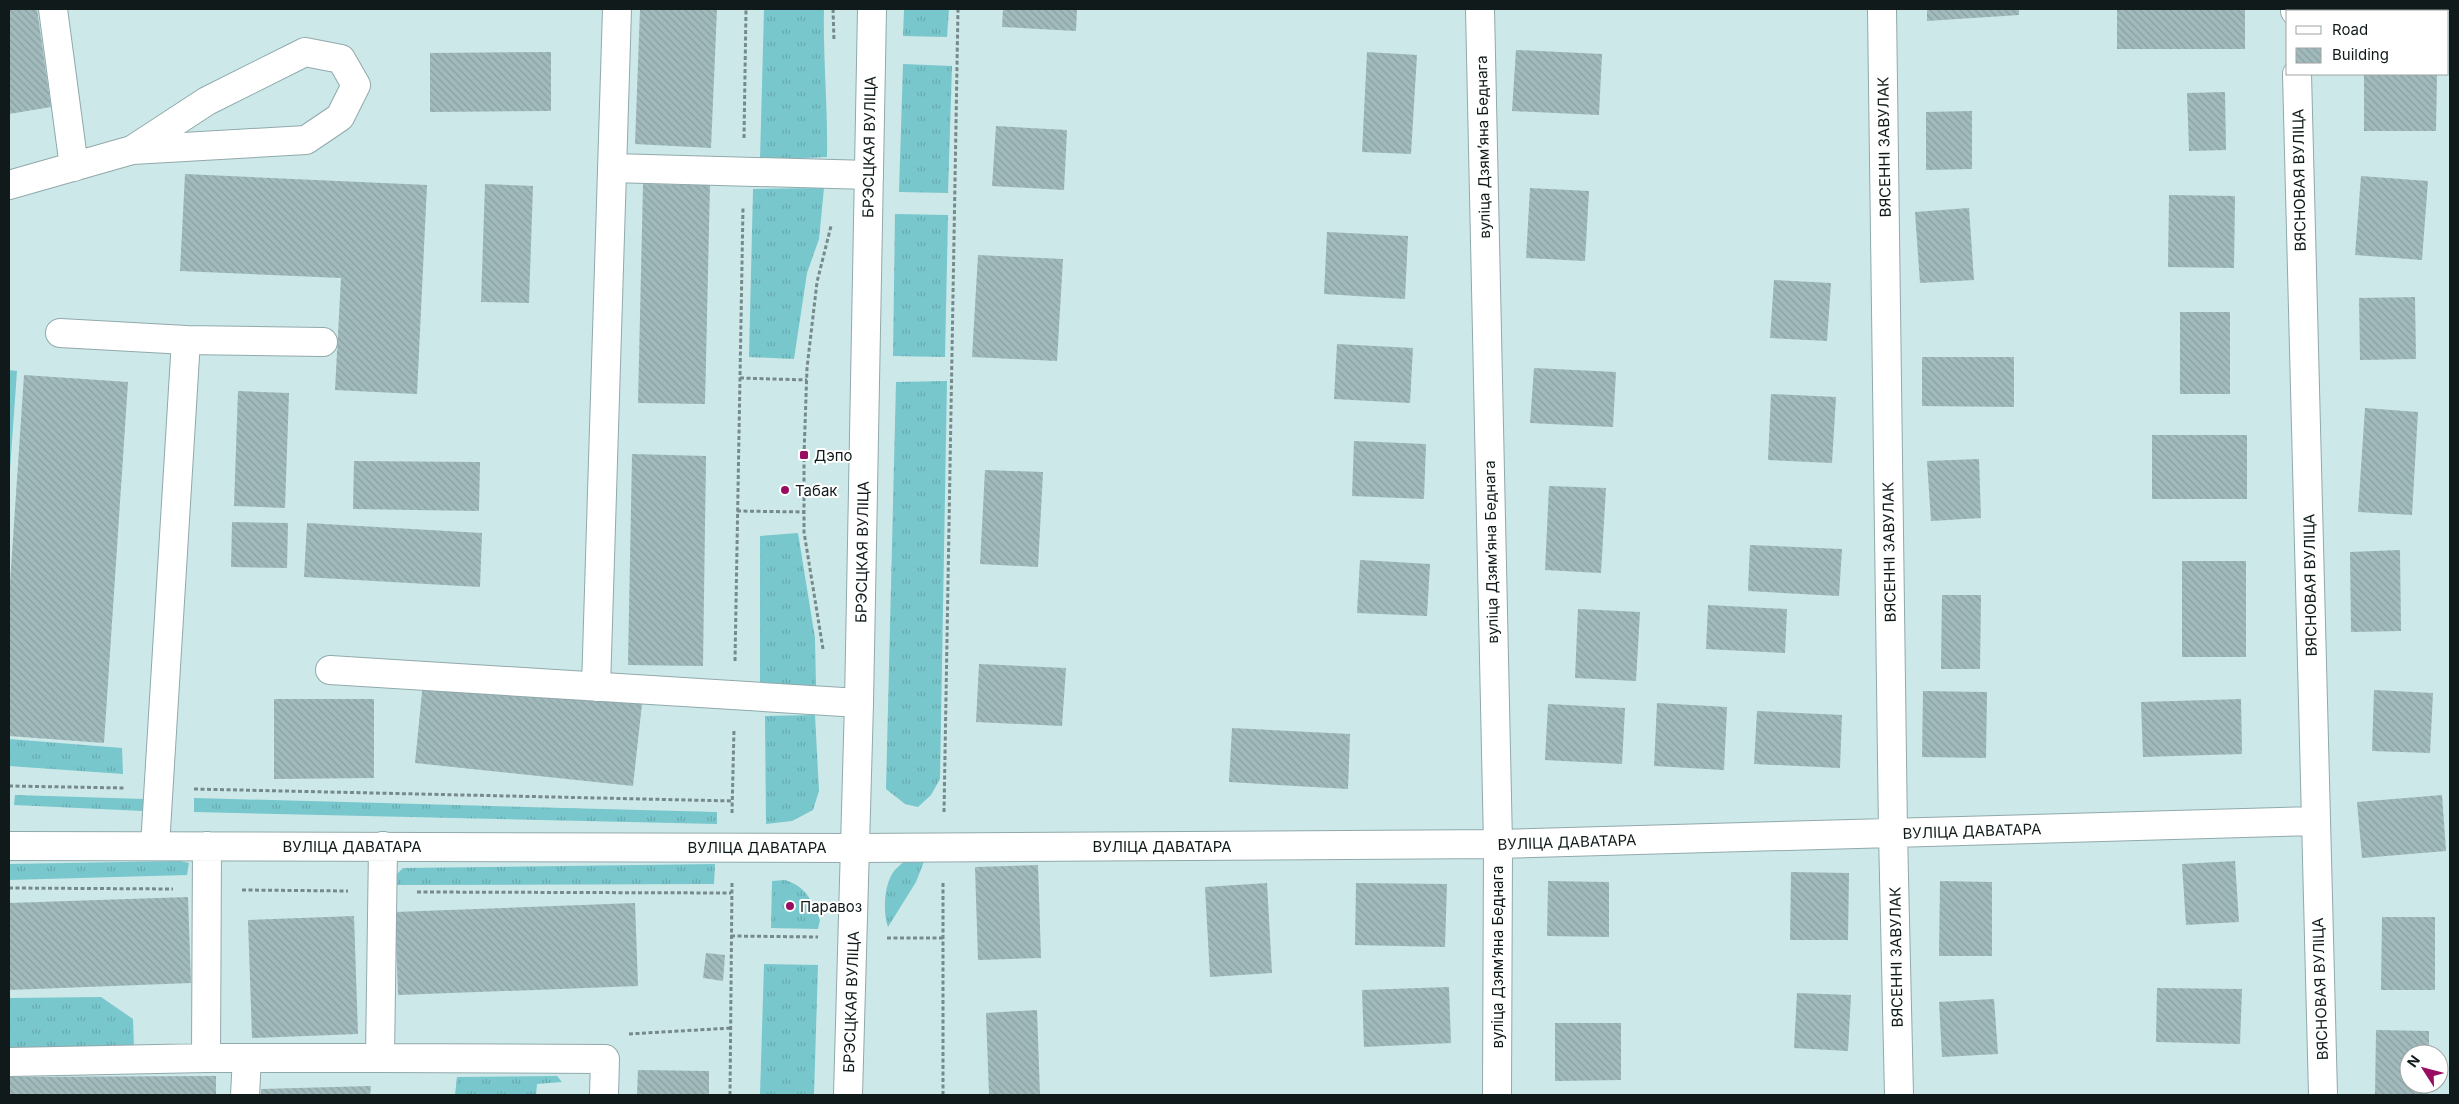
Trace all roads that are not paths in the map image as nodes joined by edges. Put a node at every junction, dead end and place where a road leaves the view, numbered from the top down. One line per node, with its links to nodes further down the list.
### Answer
1 (53, 9): 8 (street)
2 (617, 9): 9 (street)
3 (872, 9): 10 (street, БРЭСЦКАЯ ВУЛІЦА)
4 (1480, 9): 20 (street, вуліца Дзямʼяна Беднага)
5 (1882, 9): 19 (street, ВЯСЕННІ ЗАВУЛАК)
6 (2297, 75): 18 (street, ВЯСНОВАЯ ВУЛІЦА)
7 (132, 150): 7 (street); 8 (street)
8 (74, 167): 11 (street)
9 (612, 168): 10 (street); 16 (street)
10 (869, 175): 17 (street, БРЭСЦКАЯ ВУЛІЦА)
11 (9, 185)
12 (60, 333): 13 (street)
13 (186, 340): 14 (street); 22 (street)
14 (323, 342)
15 (330, 670): 16 (street)
16 (596, 686): 17 (street)
17 (859, 703): 25 (street, БРЭСЦКАЯ ВУЛІЦА)
18 (2316, 822): 19 (street, ВУЛІЦА ДАВАТАРА); 35 (street, ВЯСНОВАЯ ВУЛІЦА)
19 (1893, 833): 20 (street, ВУЛІЦА ДАВАТАРА); 34 (street, ВЯСЕННІ ЗАВУЛАК)
20 (1498, 844): 25 (street, ВУЛІЦА ДАВАТАРА); 33 (street, вуліца Дзямʼяна Беднага)
21 (9, 846): 22 (street, ВУЛІЦА ДАВАТАРА)
22 (155, 846): 23 (street, ВУЛІЦА ДАВАТАРА)
23 (207, 846): 24 (street, ВУЛІЦА ДАВАТАРА); 26 (street)
24 (383, 846): 25 (street, ВУЛІЦА ДАВАТАРА); 28 (street)
25 (856, 848): 32 (street, БРЭСЦКАЯ ВУЛІЦА)
26 (206, 1058): 27 (street); 29 (street)
27 (247, 1058): 28 (street); 30 (street)
28 (380, 1058): 31 (street)
29 (10, 1062)
30 (245, 1095)
31 (604, 1095)
32 (848, 1095)
33 (1497, 1095)
34 (1899, 1095)
35 (2323, 1095)

